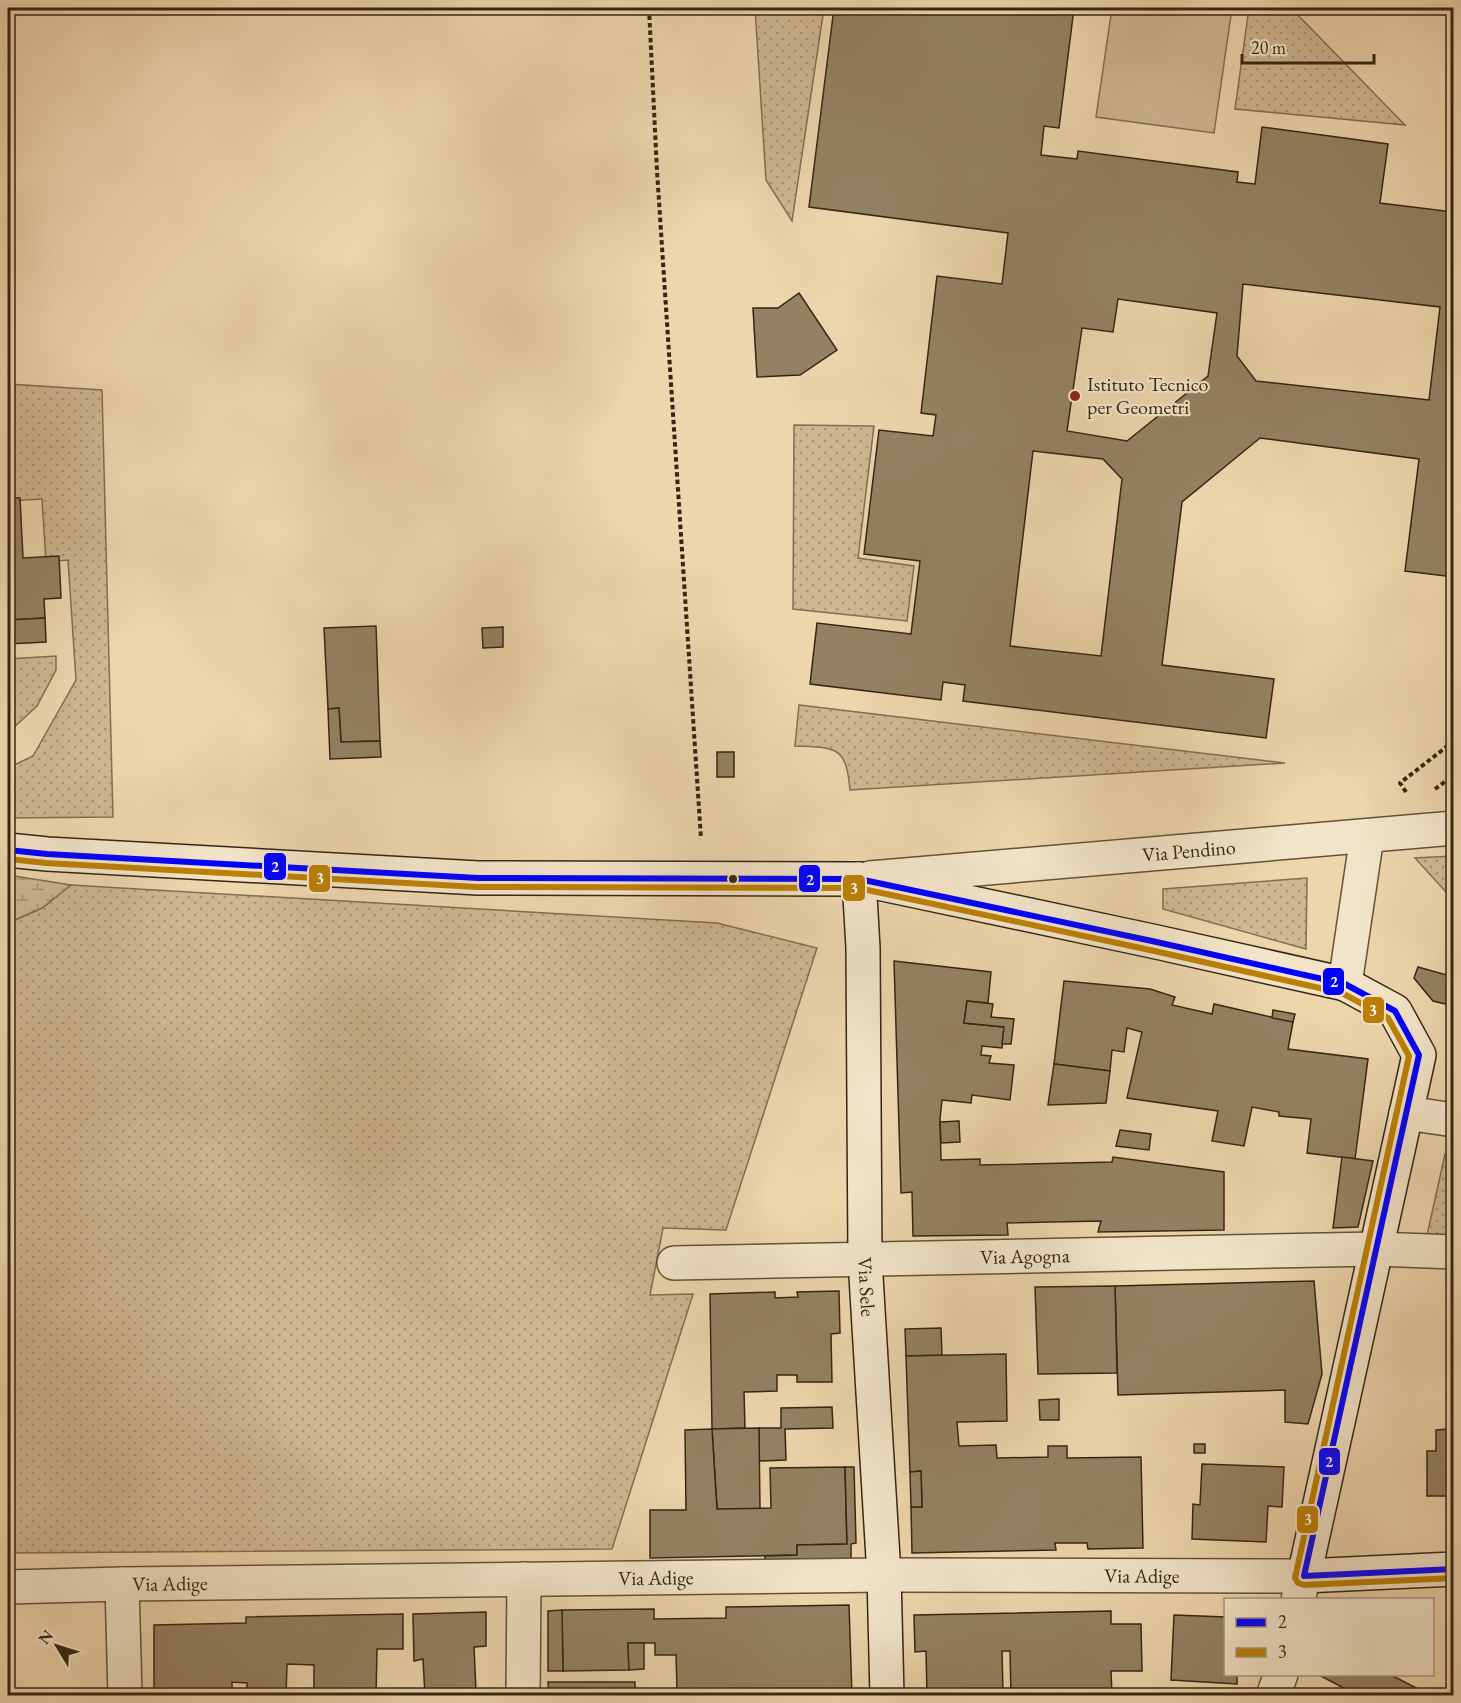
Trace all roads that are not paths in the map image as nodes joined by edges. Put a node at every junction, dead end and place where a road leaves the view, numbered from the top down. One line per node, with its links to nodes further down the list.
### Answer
1 (1454, 828): 2 (street, Via Pendino)
2 (1367, 836): 4 (street, Via Pendino); 5 (street)
3 (8, 850): 4 (street, Via Pendino)
4 (859, 879): 5 (street, Via Pendino); 10 (street, Via Sele)
5 (1345, 984): 6 (street, Via Pendino)
6 (1406, 1113): 7 (street); 8 (street)
7 (1454, 1120)
8 (1376, 1249): 9 (street, Via Agogna); 10 (street, Via Agogna); 17 (street)
9 (1454, 1252)
10 (865, 1260): 11 (street, Via Agogna); 13 (street, Via Sele)
11 (674, 1263)
12 (1454, 1569): 17 (street, Via Adige)
13 (884, 1575): 14 (street, Via Adige); 17 (street, Via Adige); 21 (street, Via Sele)
14 (524, 1579): 15 (street, Via Adige); 20 (street)
15 (122, 1584): 16 (street, Via Adige); 19 (street)
16 (8, 1587)
17 (1301, 1588)
18 (1280, 1676): 22 (street)
19 (125, 1695)
20 (523, 1695)
21 (887, 1695)
22 (1273, 1695)

